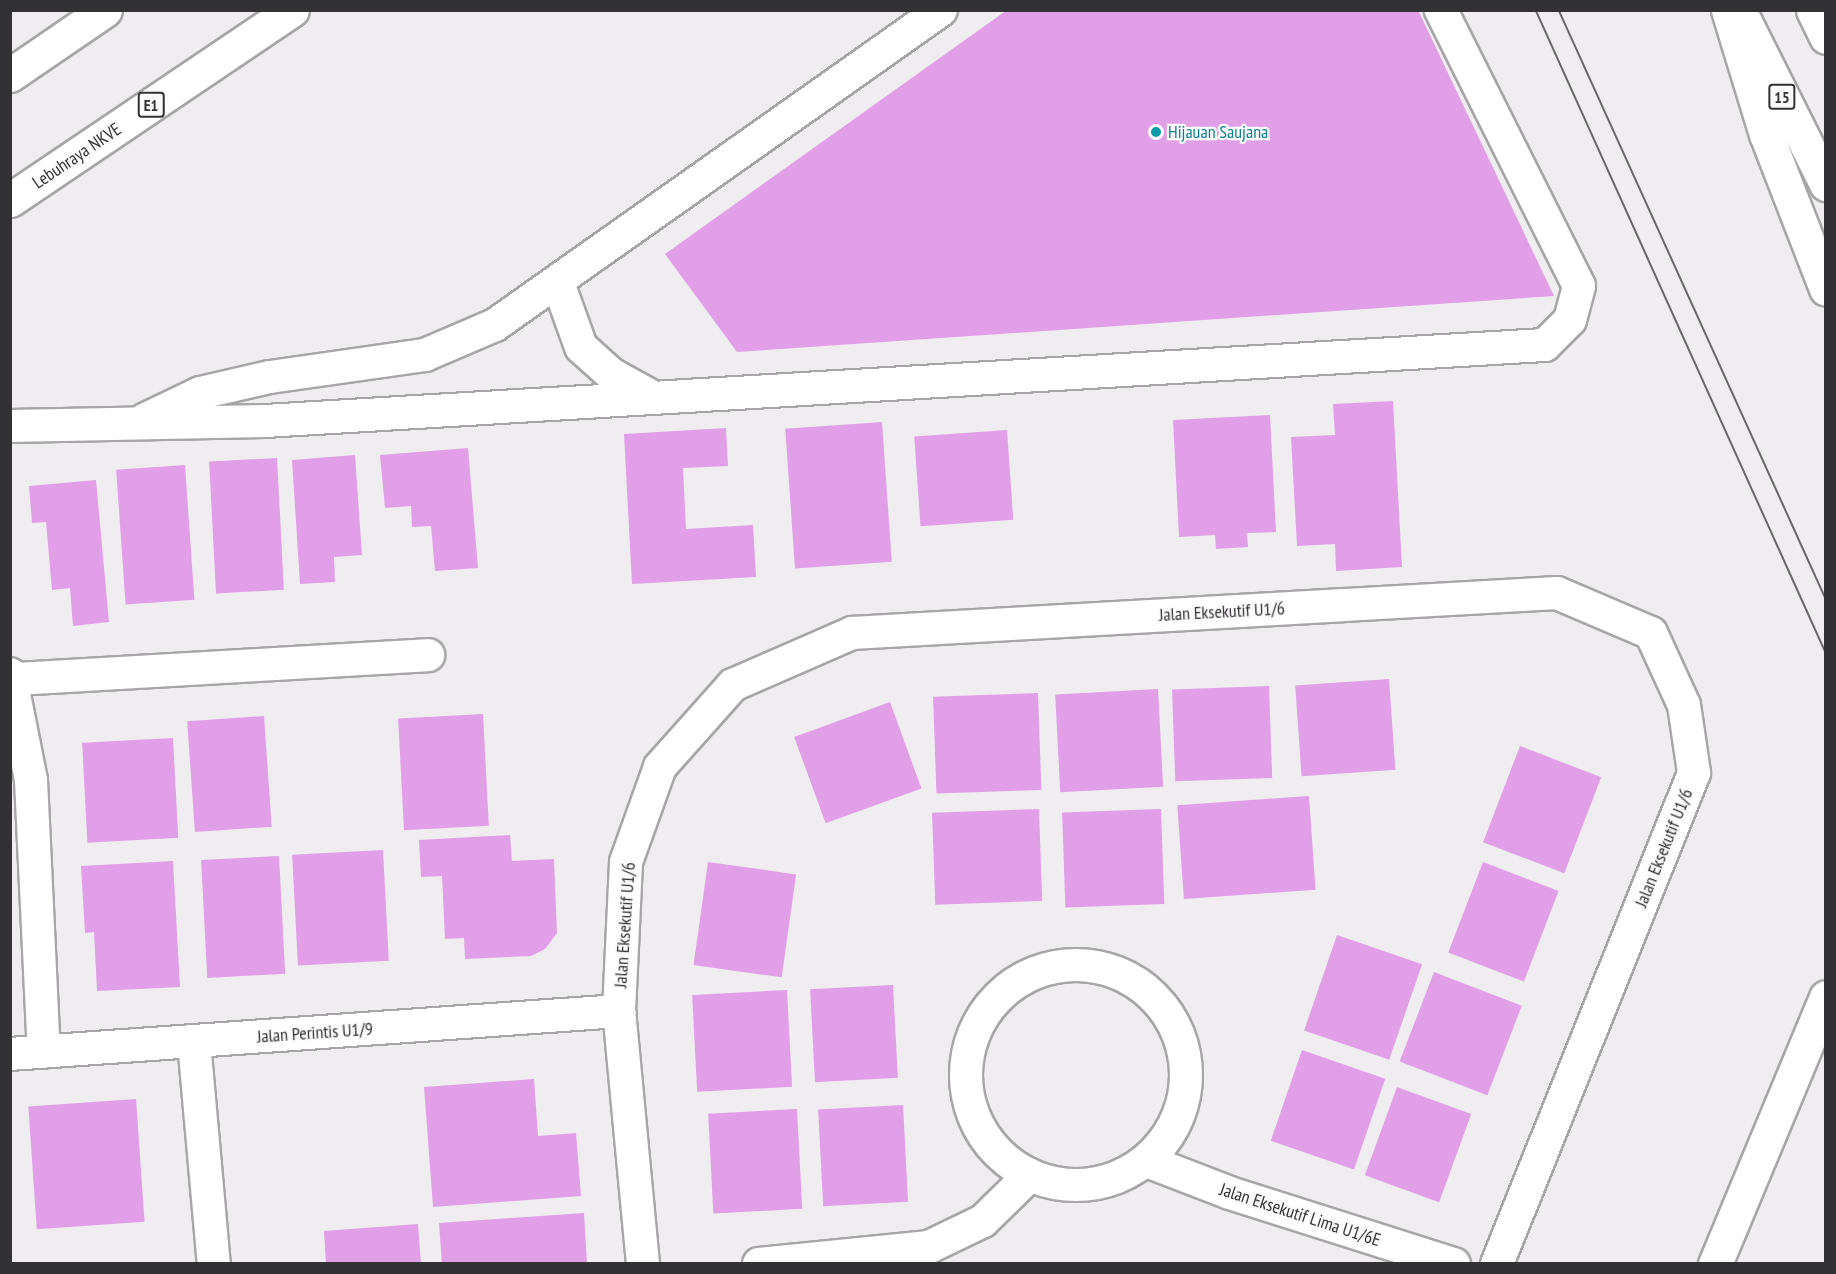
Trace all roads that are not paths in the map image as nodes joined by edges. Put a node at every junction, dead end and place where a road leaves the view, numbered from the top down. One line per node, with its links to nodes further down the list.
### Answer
1 (105, 10): 9 (main road)
2 (292, 10): 11 (main road, Lebuhraya NKVE / E1)
3 (941, 10): 12 (street)
4 (1441, 10): 14 (street)
5 (1728, 10): 13 (main road)
6 (1739, 10): 10 (main road, 15)
7 (1813, 10): 8 (main road)
8 (1826, 37)
9 (10, 75)
10 (1826, 184)
11 (10, 200)
12 (558, 282): 14 (street); 16 (street)
13 (1826, 289)
14 (649, 395): 16 (street)
15 (10, 426): 16 (street)
16 (132, 426)
17 (428, 655): 18 (street)
18 (12, 676): 22 (street)
19 (1826, 998): 31 (main road)
20 (619, 1011): 21 (street, Jalan Perintis U1/9); 27 (street, Jalan Eksekutif U1/6); 30 (street, Jalan Eksekutif U1/6)
21 (194, 1042): 22 (street, Jalan Perintis U1/9); 26 (street)
22 (44, 1052): 23 (street, Jalan Perintis U1/9)
23 (10, 1054)
24 (1147, 1161): 25 (street); 25 (street); 29 (street, Jalan Eksekutif Lima U1/6E)
25 (1029, 1176): 28 (street)
26 (214, 1263)
27 (643, 1263)
28 (759, 1263)
29 (1454, 1263)
30 (1497, 1263)
31 (1714, 1263)

